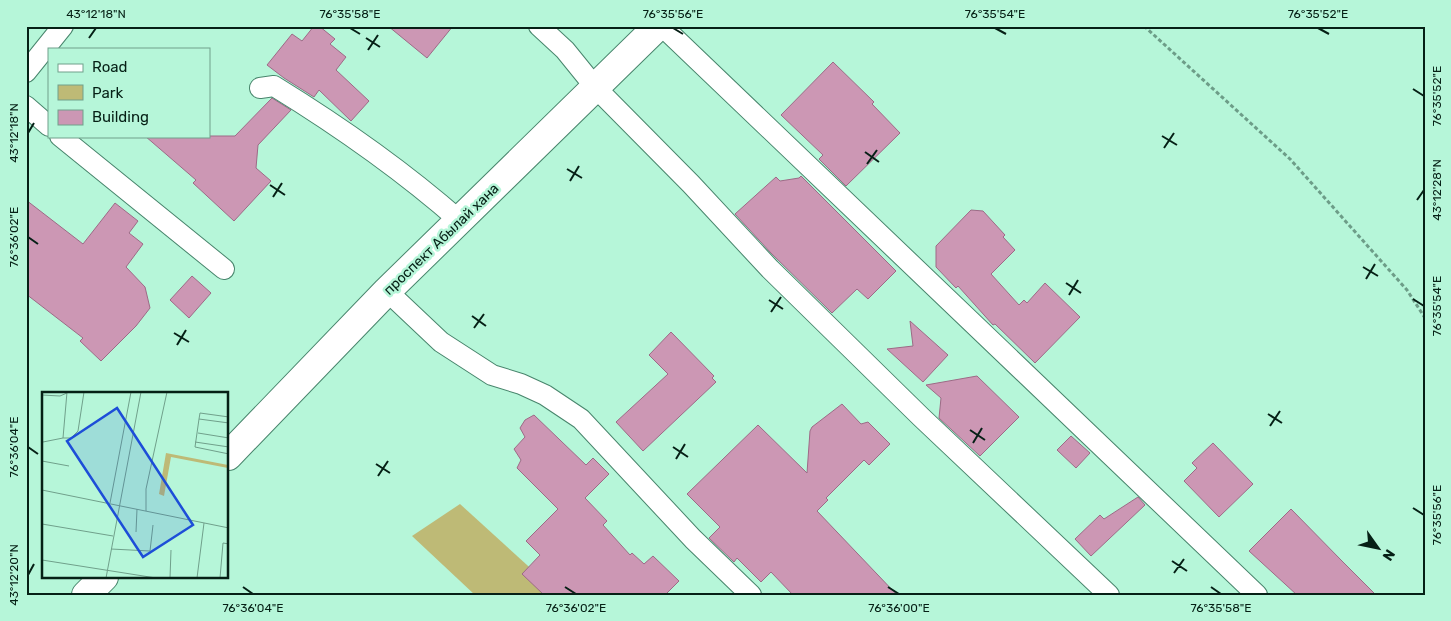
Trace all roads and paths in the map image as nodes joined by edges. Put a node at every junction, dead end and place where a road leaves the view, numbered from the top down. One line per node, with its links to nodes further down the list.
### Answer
1 (63, 26): 6 (street)
2 (539, 26): 7 (street)
3 (658, 26): 7 (main road, проспект Абылай хана)
4 (662, 26): 21 (street)
5 (1144, 26): 15 (path)
6 (26, 72)
7 (595, 87): 12 (main road, проспект Абылай хана); 20 (street)
8 (260, 88): 12 (street)
9 (26, 106): 10 (street)
10 (48, 125)
11 (62, 138): 13 (street)
12 (460, 221): 14 (main road, проспект Абылай хана)
13 (224, 269)
14 (387, 292): 16 (main road, проспект Абылай хана); 19 (street)
15 (1425, 318)
16 (229, 455)
17 (103, 578): 18 (main road)
18 (86, 595)
19 (750, 595)
20 (1109, 595)
21 (1257, 595)

